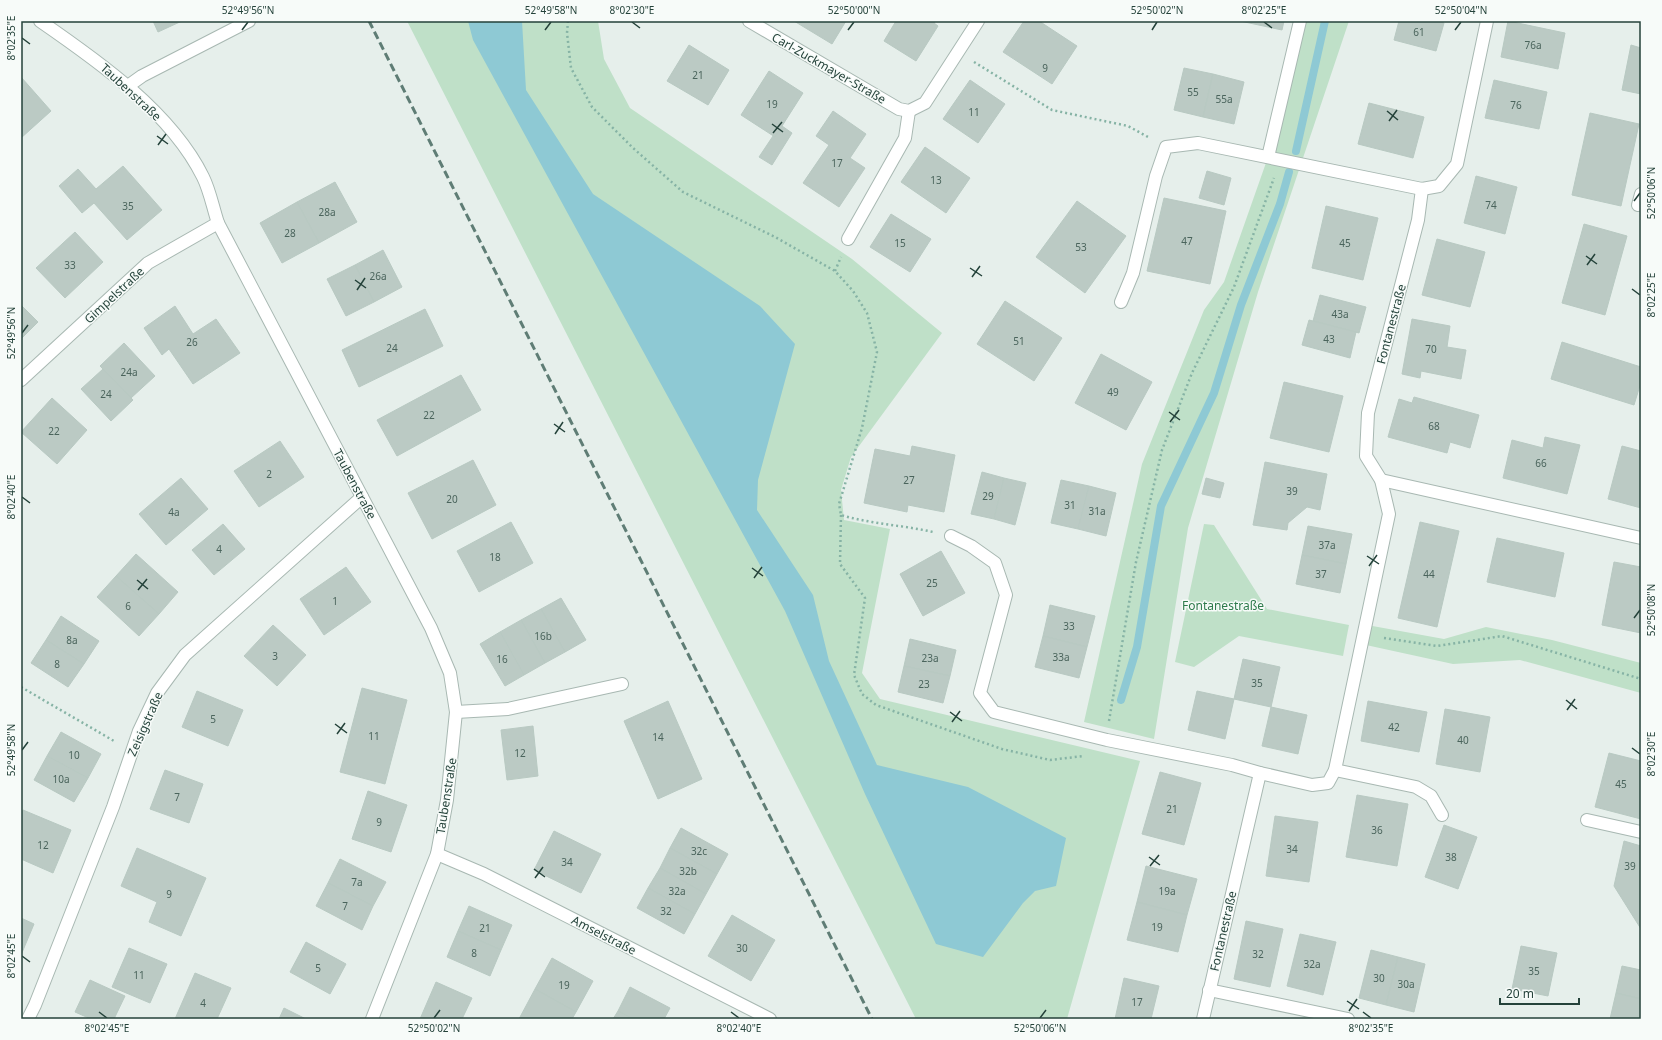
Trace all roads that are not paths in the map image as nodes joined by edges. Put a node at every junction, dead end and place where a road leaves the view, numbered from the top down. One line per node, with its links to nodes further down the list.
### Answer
1 (40, 21): 7 (street, Taubenstraße)
2 (249, 21): 7 (street)
3 (749, 21): 8 (street, Carl-Zuckmayer-Straße)
4 (978, 21): 8 (street)
5 (1300, 21): 9 (street)
6 (1487, 21): 10 (street)
7 (128, 86): 11 (street, Taubenstraße)
8 (909, 111): 12 (street)
9 (1268, 157): 10 (street); 13 (street)
10 (1422, 189): 15 (street, Fontanestraße)
11 (218, 223): 14 (street, Gimpelstraße); 16 (street, Taubenstraße)
12 (848, 239)
13 (1121, 302)
14 (21, 380)
15 (1381, 480): 18 (street); 21 (street, Fontanestraße)
16 (362, 497): 20 (street, Taubenstraße); 28 (street, Zeisigstraße)
17 (951, 536): 22 (street, Fontanestraße)
18 (1641, 538)
19 (622, 684): 20 (street)
20 (456, 712): 26 (street, Taubenstraße)
21 (1335, 770): 22 (street, Fontanestraße); 23 (street)
22 (1260, 773): 27 (street, Fontanestraße)
23 (1442, 815)
24 (1587, 820): 25 (street)
25 (1641, 832)
26 (437, 854): 29 (street, Taubenstraße); 30 (street, Amselstraße)
27 (1209, 990): 31 (street, Fontanestraße); 32 (street)
28 (28, 1019)
29 (372, 1019)
30 (770, 1019)
31 (1203, 1019)
32 (1348, 1019)

